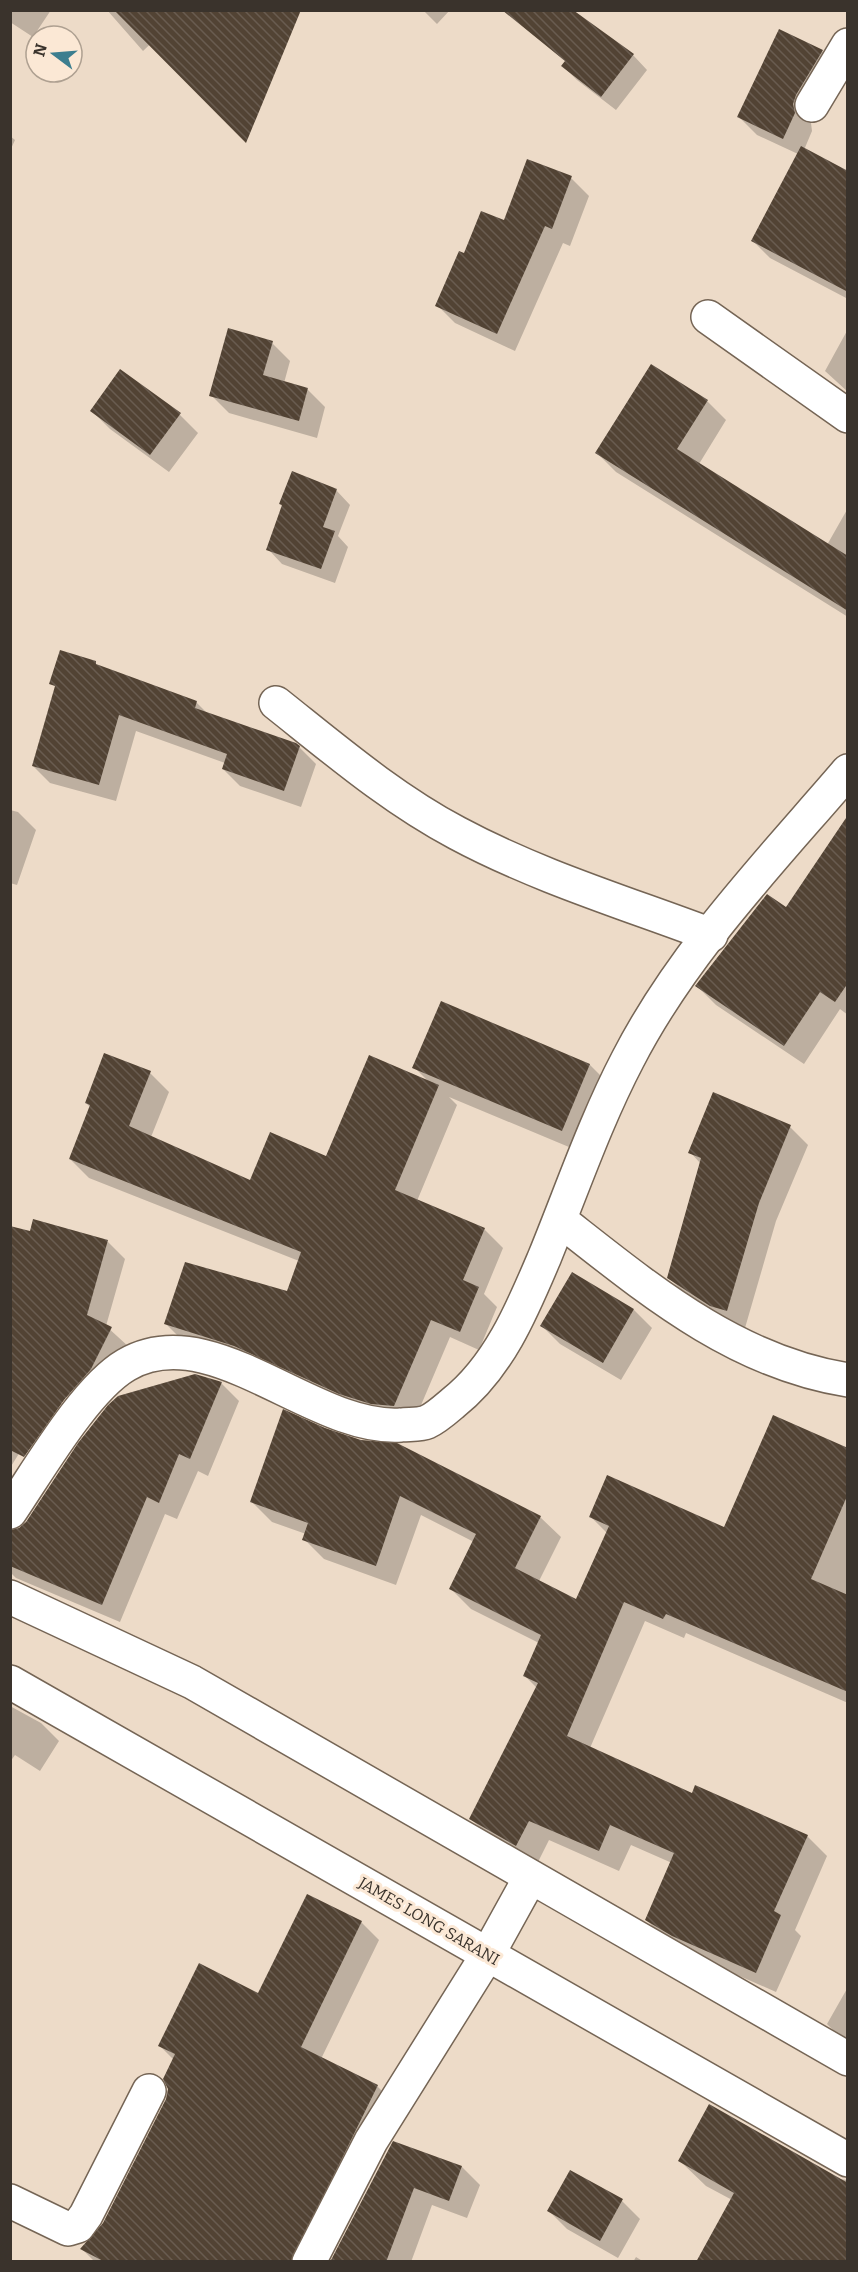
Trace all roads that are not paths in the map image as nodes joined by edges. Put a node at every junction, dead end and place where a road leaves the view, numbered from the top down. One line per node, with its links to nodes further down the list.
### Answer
1 (848, 45): 2 (street)
2 (812, 105)
3 (708, 317): 4 (street)
4 (848, 416)
5 (276, 703): 7 (street)
6 (848, 771): 7 (street)
7 (711, 935): 8 (street)
8 (560, 1220): 9 (street); 10 (street)
9 (848, 1380)
10 (10, 1512)
11 (10, 1597): 13 (street)
12 (10, 1682): 14 (street, JAMES LONG SARANI)
13 (530, 1878): 14 (street); 15 (street)
14 (488, 1954): 17 (street, JAMES LONG SARANI); 19 (street)
15 (848, 2059)
16 (149, 2091): 18 (street)
17 (848, 2160)
18 (10, 2201)
19 (309, 2262)

